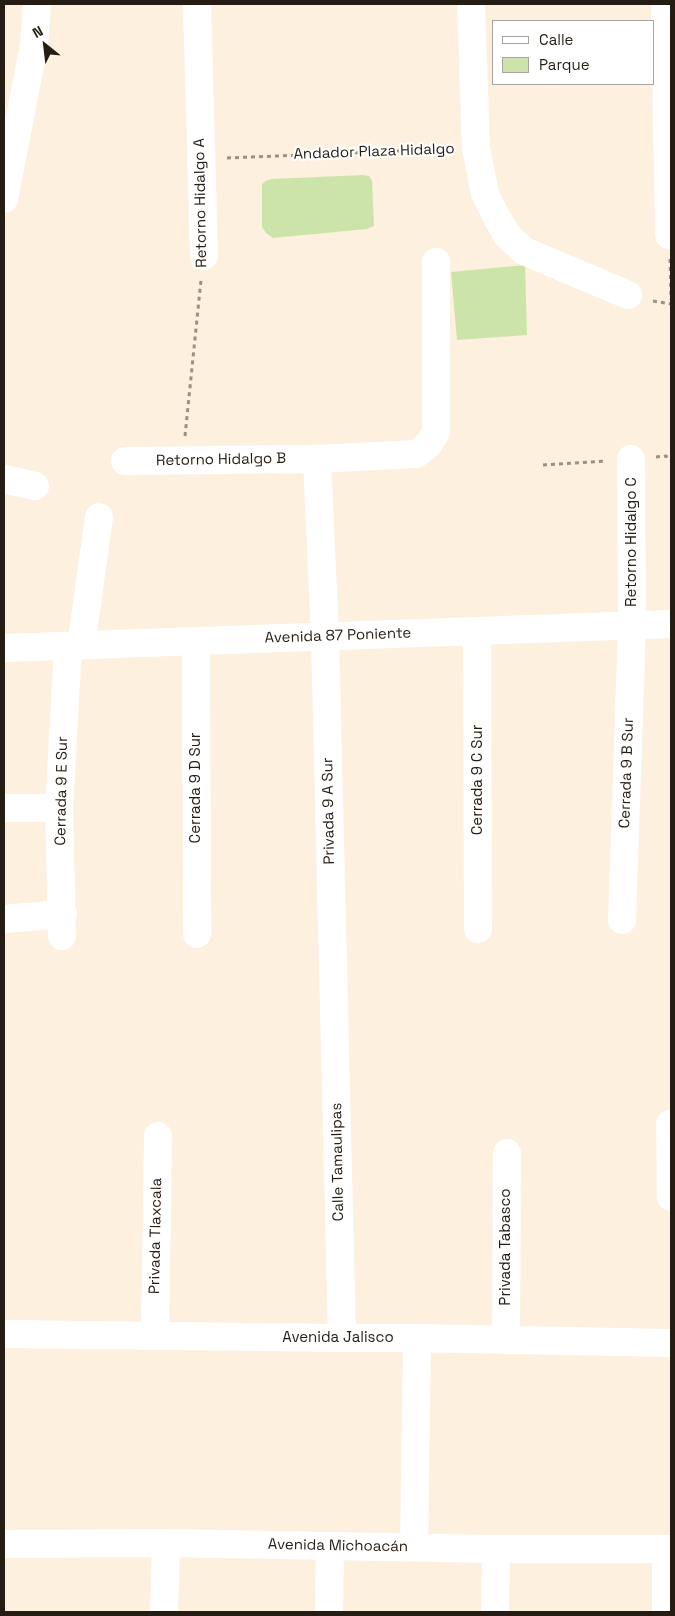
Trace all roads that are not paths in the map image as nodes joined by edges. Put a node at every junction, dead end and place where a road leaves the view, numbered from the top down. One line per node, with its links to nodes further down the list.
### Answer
1 (37, 4): 5 (street)
2 (197, 4): 7 (street, Retorno Hidalgo A)
3 (471, 4): 9 (street, Andador Plaza Hidalgo)
4 (665, 4): 6 (street)
5 (4, 199)
6 (669, 235)
7 (204, 256)
8 (436, 262): 10 (street, Retorno Hidalgo B)
9 (628, 295)
10 (317, 459): 12 (street, Retorno Hidalgo B); 19 (street)
11 (632, 459): 17 (street, Retorno Hidalgo C)
12 (125, 462)
13 (4, 479): 14 (street)
14 (35, 486)
15 (99, 517): 21 (street)
16 (671, 624): 17 (street, Avenida 87 Poniente)
17 (632, 626): 18 (street, Avenida 87 Poniente); 26 (street, Cerrada 9 B Sur)
18 (477, 631): 19 (street, Avenida 87 Poniente); 27 (street, Cerrada 9 C Sur)
19 (325, 637): 20 (street, Avenida 87 Poniente); 29 (street, Privada 9 A Sur)
20 (196, 641): 21 (street, Avenida 87 Poniente); 28 (street, Cerrada 9 D Sur)
21 (74, 646): 22 (street, Avenida 87 Poniente); 24 (street, Cerrada 9 E Sur)
22 (4, 648)
23 (4, 808): 24 (street)
24 (59, 808): 25 (street, Cerrada 9 E Sur)
25 (4, 919)
26 (622, 920)
27 (478, 929)
28 (197, 934)
29 (334, 986): 36 (street, Calle Tamaulipas)
30 (670, 1124): 33 (street)
31 (158, 1136): 35 (street, Privada Tlaxcala)
32 (507, 1153): 38 (street, Privada Tabasco)
33 (671, 1197)
34 (4, 1334): 35 (street, Avenida Jalisco)
35 (155, 1335): 36 (street, Avenida Jalisco)
36 (342, 1338): 37 (street, Avenida Jalisco)
37 (418, 1338): 38 (street, Avenida Jalisco); 43 (street)
38 (506, 1340): 39 (street, Avenida Jalisco)
39 (671, 1343)
40 (166, 1543): 41 (street, Avenida Michoacán); 42 (street, Avenida Michoacán); 46 (street)
41 (4, 1544)
42 (330, 1546): 43 (street, Avenida Michoacán); 47 (street)
43 (414, 1547): 44 (street, Avenida Michoacán)
44 (496, 1549): 45 (street, Avenida Michoacán); 48 (street)
45 (669, 1549): 49 (street)
46 (164, 1612)
47 (329, 1612)
48 (496, 1612)
49 (666, 1612)

